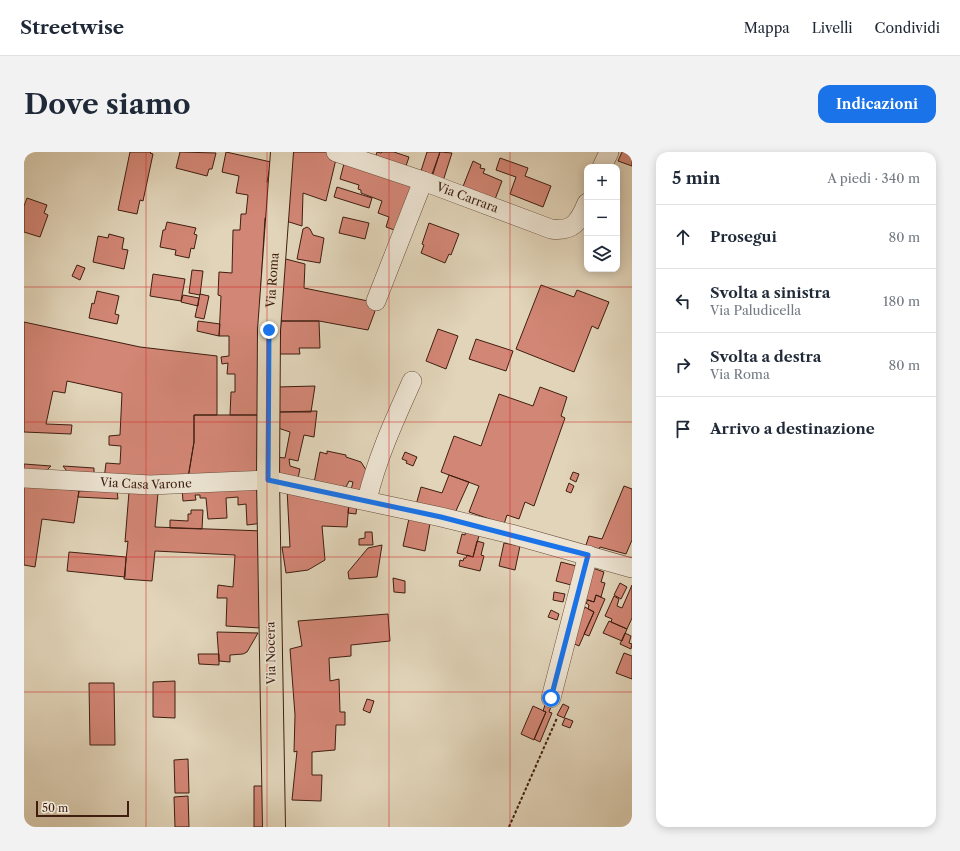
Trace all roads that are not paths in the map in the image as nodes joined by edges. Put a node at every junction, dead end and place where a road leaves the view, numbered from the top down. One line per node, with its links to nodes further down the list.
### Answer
1 (282, 152): 10 (main road, Via Roma)
2 (336, 152): 5 (street, Via Carrara)
3 (609, 152): 4 (street)
4 (603, 164)
5 (423, 181): 6 (street, Via Carrara); 7 (street)
6 (584, 210)
7 (376, 301)
8 (412, 381): 11 (street)
9 (24, 478): 10 (street, Via Casa Varone)
10 (268, 480): 11 (street, Via Casa Varone); 15 (main road, Via Nocera)
11 (366, 500): 12 (street, Via Casa Varone)
12 (588, 555): 13 (street, Via Casa Varone); 14 (street)
13 (632, 568)
14 (551, 698)
15 (274, 827)

